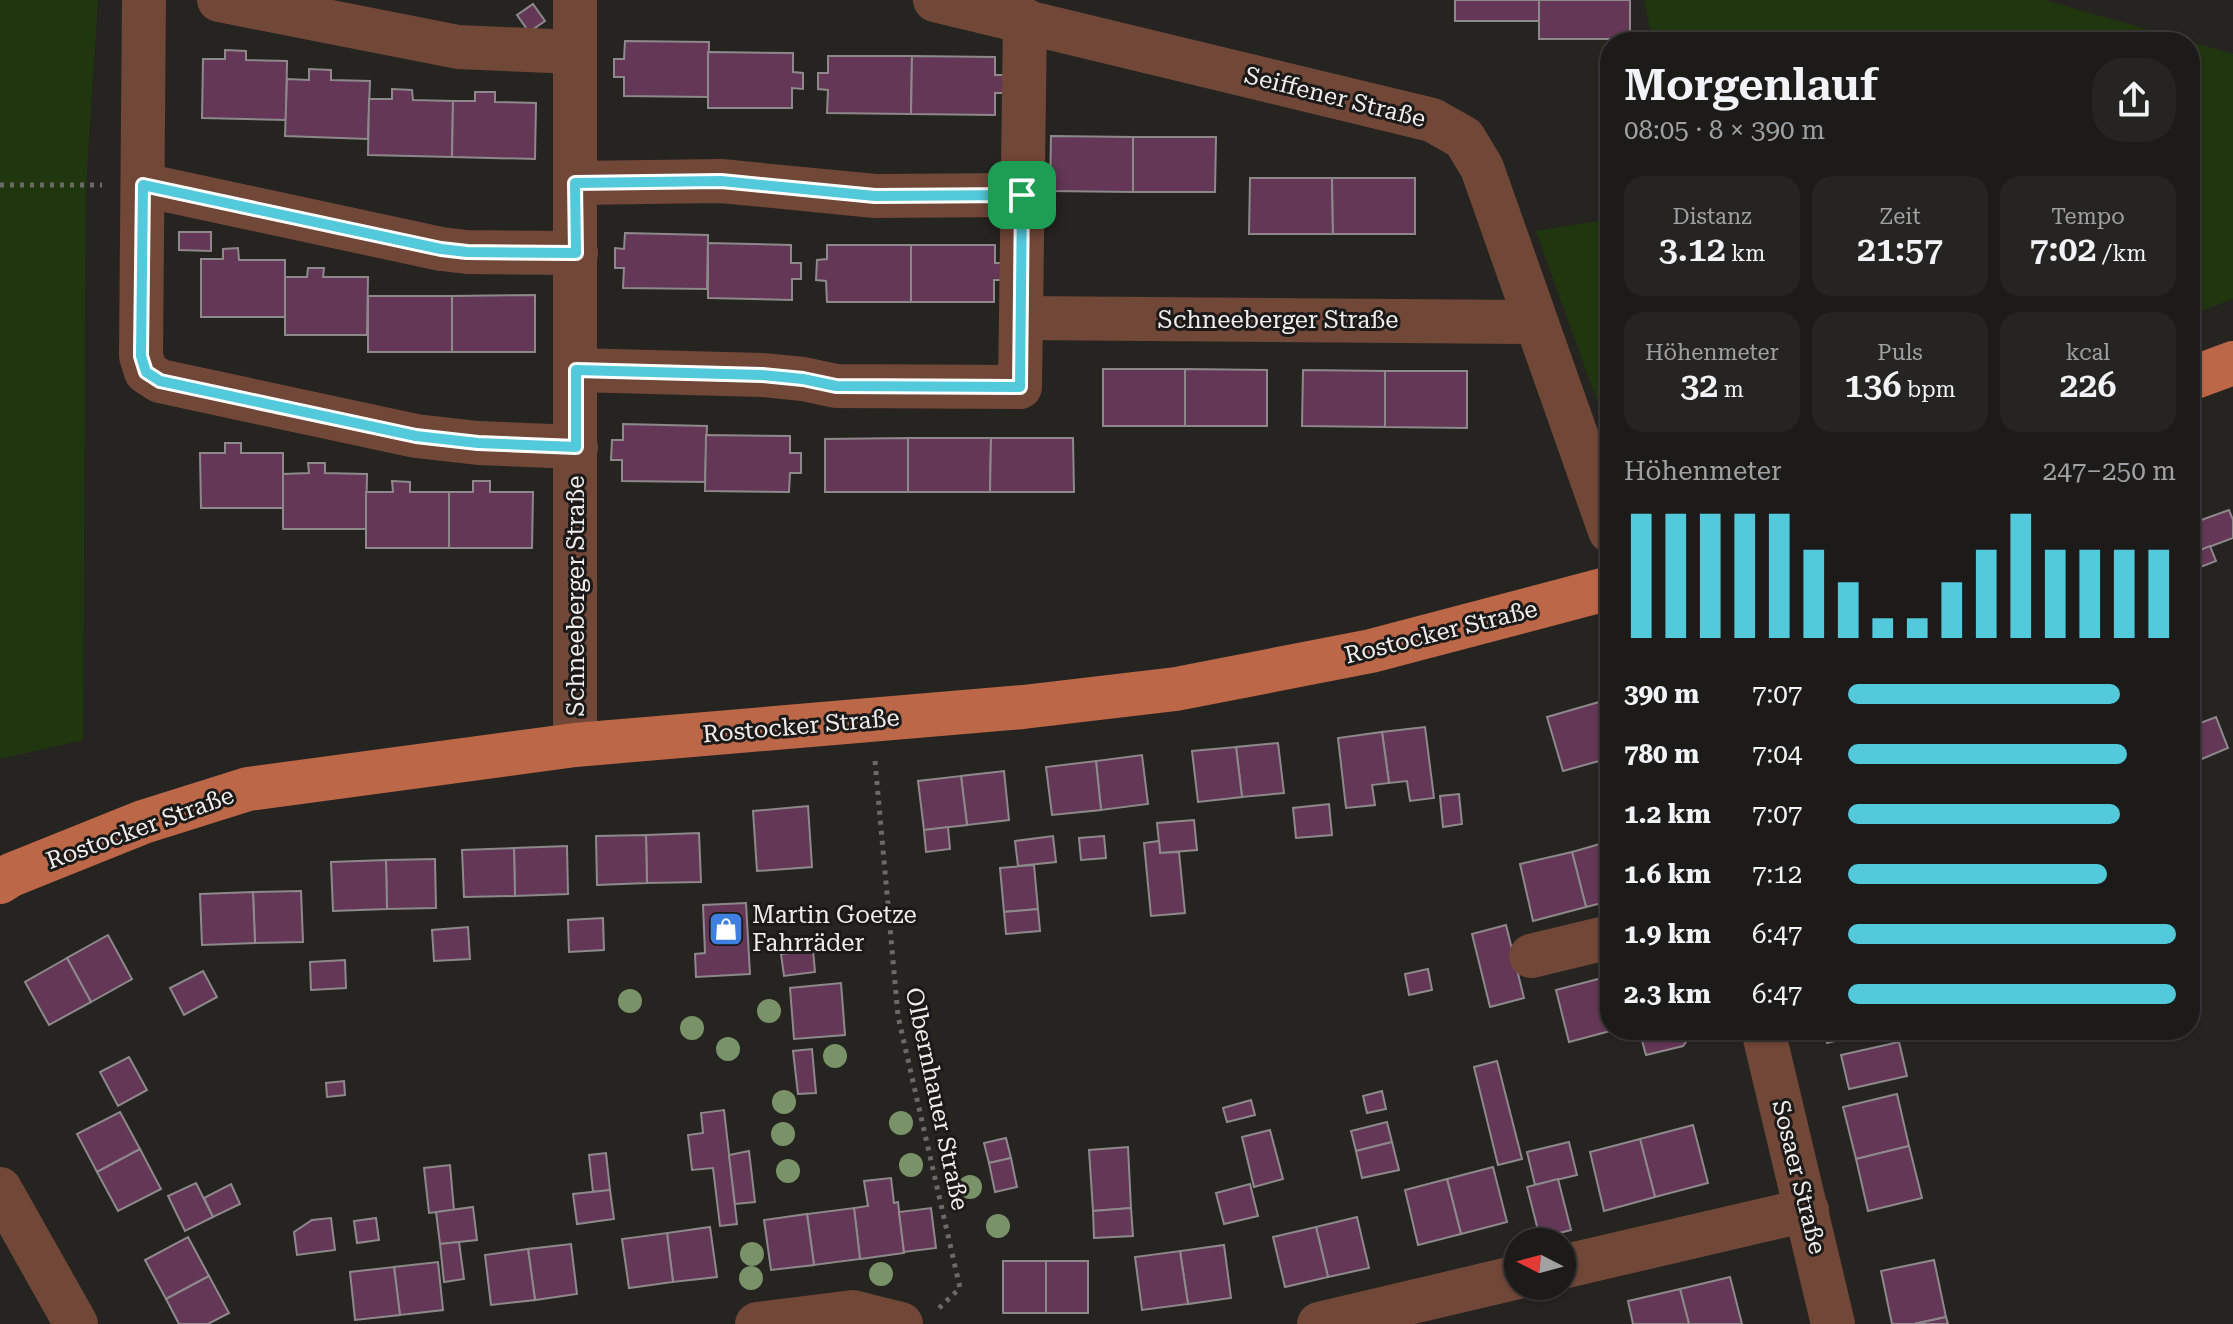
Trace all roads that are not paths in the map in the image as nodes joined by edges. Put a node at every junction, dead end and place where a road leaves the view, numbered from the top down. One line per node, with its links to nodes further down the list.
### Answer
1 (144, 0): 8 (street, Schneeberger Straße)
2 (219, 0): 6 (street)
3 (575, 0): 6 (street, Schneeberger Straße)
4 (935, 0): 5 (street, Seiffener Straße)
5 (1025, 20): 9 (street); 12 (street, Seiffener Straße)
6 (575, 52): 7 (street, Schneeberger Straße)
7 (575, 183): 9 (street); 10 (street, Schneeberger Straße)
8 (143, 185): 10 (street); 16 (street, Schneeberger Straße)
9 (1022, 195): 11 (street)
10 (576, 253): 14 (street, Schneeberger Straße)
11 (1021, 318): 12 (street, Schneeberger Straße); 14 (street)
12 (1535, 322): 17 (street, Seiffener Straße)
13 (2233, 363): 15 (main road)
14 (576, 370): 16 (street, Schneeberger Straße)
15 (2200, 375)
16 (576, 447): 19 (street, Schneeberger Straße)
17 (1600, 503)
18 (1600, 591): 19 (main road, Rostocker Straße)
19 (575, 745): 20 (main road, Rostocker Straße)
20 (0, 882)
21 (1600, 939): 22 (street)
22 (1531, 956)
23 (1765, 1040): 25 (street, Sosaer Straße)
24 (0, 1189): 29 (street)
25 (1807, 1210): 26 (street); 32 (street, Sosaer Straße)
26 (1576, 1264)
27 (1504, 1280): 31 (street)
28 (916, 1320): 30 (street)
29 (76, 1324)
30 (757, 1324)
31 (1319, 1324)
32 (1833, 1324)

